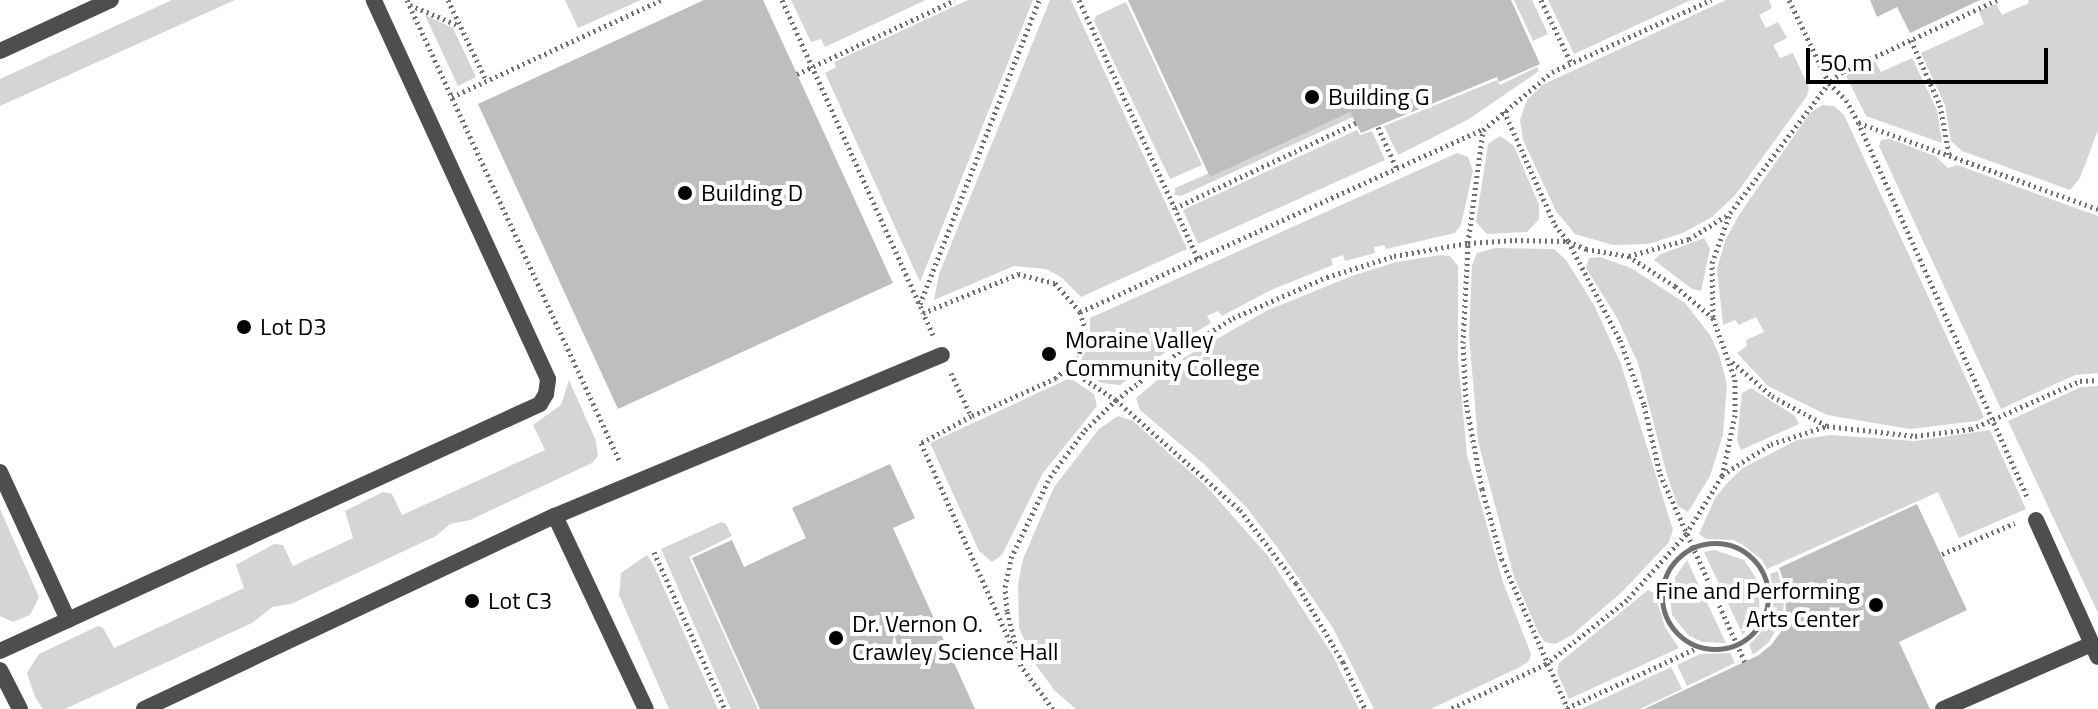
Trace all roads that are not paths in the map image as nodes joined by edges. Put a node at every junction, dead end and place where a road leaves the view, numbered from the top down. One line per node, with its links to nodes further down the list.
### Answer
1 (111, 0): 3 (street)
2 (374, 0): 8 (street)
3 (0, 51)
4 (942, 355): 6 (street)
5 (0, 472): 8 (street)
6 (555, 516): 12 (street); 14 (street)
7 (2035, 517): 9 (street)
8 (68, 620): 10 (street)
9 (2095, 650): 15 (street)
10 (0, 651)
11 (0, 670): 13 (street)
12 (147, 708)
13 (20, 709)
14 (646, 709)
15 (1943, 709)

